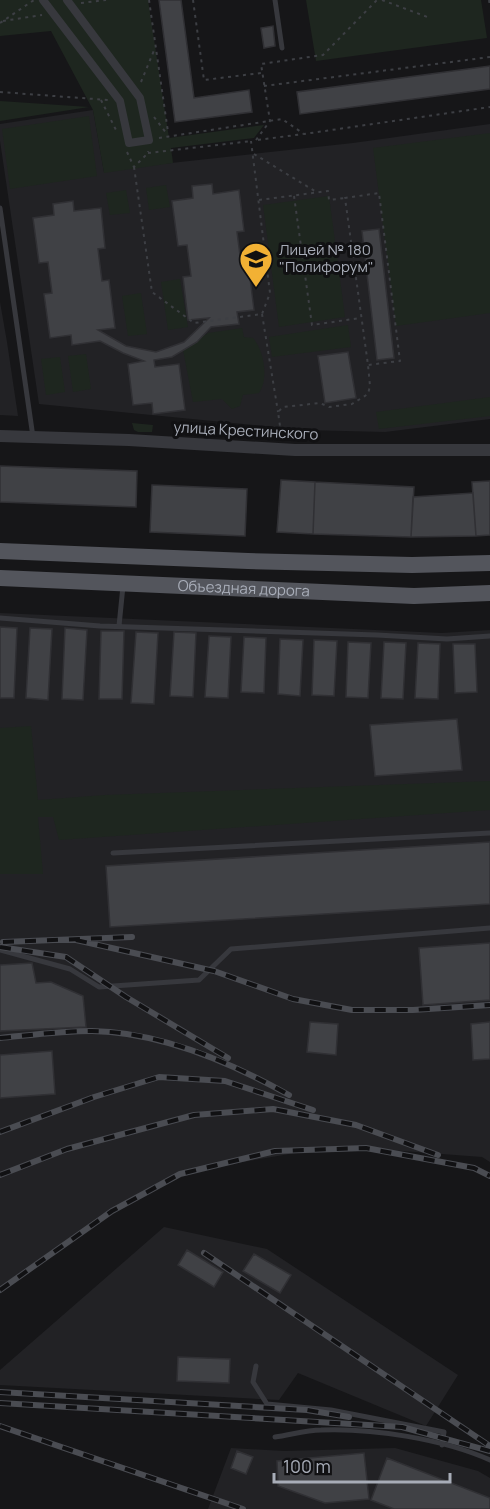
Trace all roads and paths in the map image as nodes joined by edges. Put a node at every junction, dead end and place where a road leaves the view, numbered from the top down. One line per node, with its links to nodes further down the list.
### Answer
1 (34, 0): 12 (path)
2 (43, 0): 20 (street)
3 (67, 0): 19 (street)
4 (148, 0): 13 (path)
5 (193, 0): 16 (path)
6 (275, 0): 14 (lane)
7 (377, 0): 16 (path)
8 (382, 0): 11 (path)
9 (489, 0): 10 (path)
10 (490, 7)
11 (430, 18)
12 (0, 23)
13 (155, 48): 19 (path); 24 (path)
14 (282, 48)
15 (490, 57): 17 (path)
16 (262, 72): 17 (path)
17 (264, 86): 22 (path)
18 (0, 92): 20 (path)
19 (136, 93): 25 (street)
20 (120, 101): 28 (street)
21 (490, 107): 23 (path)
22 (270, 121): 23 (path); 24 (path); 26 (path)
23 (304, 134): 26 (path)
24 (168, 135): 25 (path)
25 (149, 140): 28 (street); 29 (path)
26 (256, 140): 27 (path)
27 (251, 141): 29 (path); 30 (path)
28 (129, 143): 31 (path)
29 (148, 153): 31 (path)
30 (253, 154): 32 (path); 35 (path)
31 (134, 167): 37 (path)
32 (318, 193): 33 (path); 34 (path)
33 (294, 196): 35 (path); 38 (path)
34 (345, 198): 38 (path); 39 (path)
35 (259, 200): 37 (path)
36 (0, 208): 43 (lane)
37 (262, 315): 40 (path)
38 (362, 318): 39 (path)
39 (368, 365): 40 (path)
40 (278, 412): 41 (path)
41 (281, 432)
42 (0, 436): 43 (street, улица Крестинского)
43 (33, 437): 44 (street, улица Крестинского)
44 (490, 450)
45 (0, 551): 46 (main road, Объездная дорога)
46 (490, 563)
47 (0, 578): 48 (main road, Объездная дорога)
48 (124, 584): 49 (main road, Объездная дорога); 51 (lane)
49 (490, 593)
50 (0, 618): 51 (lane)
51 (119, 626): 52 (lane)
52 (490, 636)
53 (490, 832): 54 (lane)
54 (113, 854)
55 (490, 928): 56 (lane)
56 (0, 950)
57 (256, 1366): 59 (lane)
58 (275, 1437): 59 (lane)
59 (442, 1445): 60 (lane)
60 (490, 1460)

